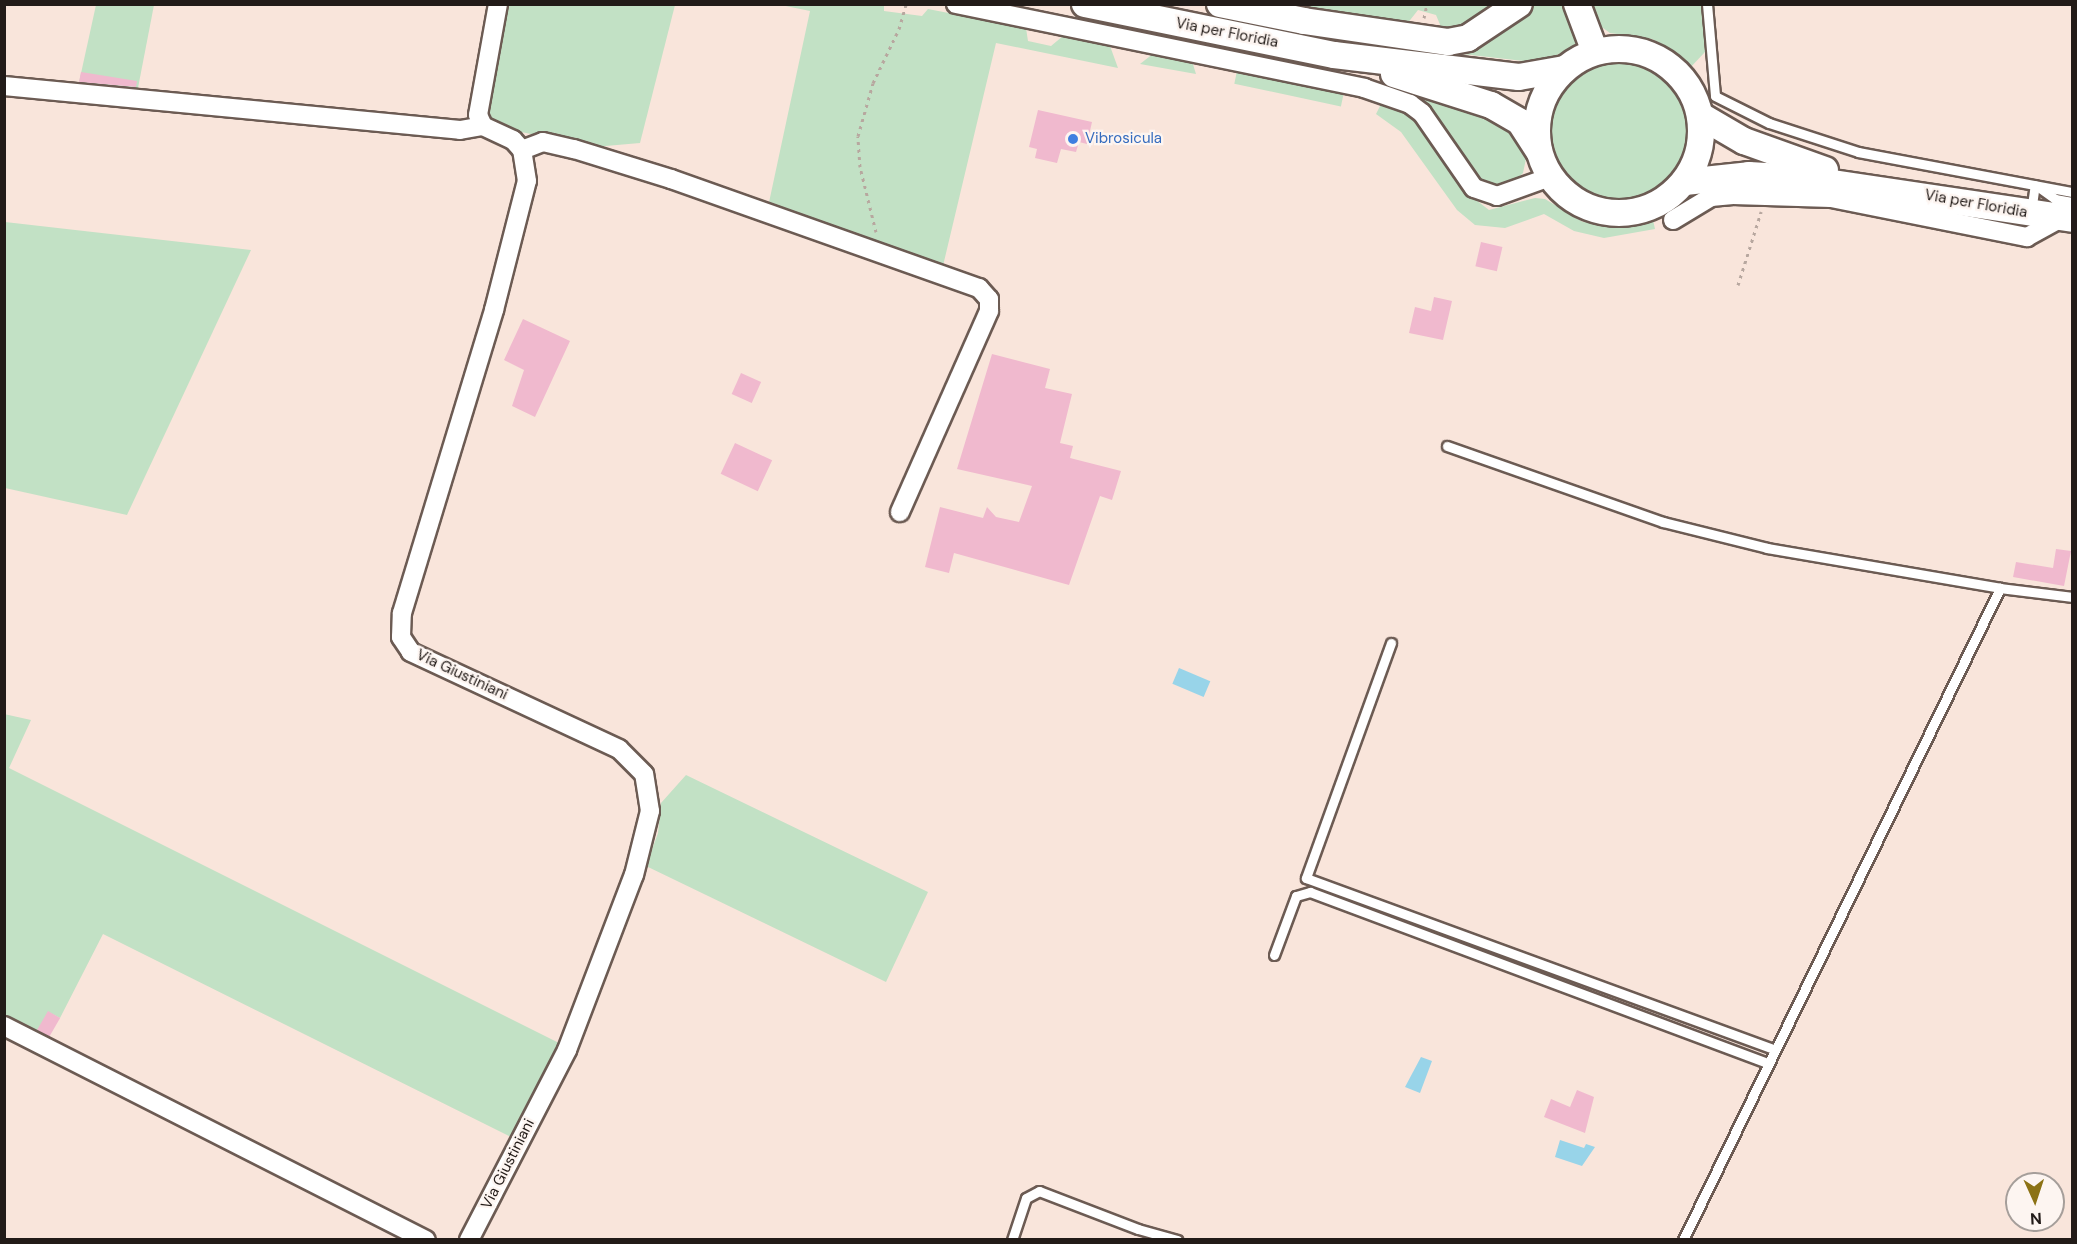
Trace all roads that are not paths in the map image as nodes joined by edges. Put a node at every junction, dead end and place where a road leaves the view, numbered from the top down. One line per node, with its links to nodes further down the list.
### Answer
1 (498, 4): 13 (street)
2 (956, 4): 16 (street)
3 (1085, 4): 9 (main road, Via per Floridia)
4 (1220, 4): 5 (main road)
5 (1519, 4)
6 (1577, 4): 8 (main road)
7 (1707, 4): 18 (lane)
8 (1595, 52): 10 (main road); 12 (main road)
9 (1334, 55): 10 (main road); 15 (main road)
10 (1564, 69): 15 (main road)
11 (4, 86): 13 (street)
12 (1701, 116): 17 (main road); 19 (main road)
13 (483, 126): 14 (street)
14 (522, 150): 25 (street); 34 (street, Via Giustiniani)
15 (1539, 151): 16 (main road)
16 (1550, 177): 17 (main road)
17 (1685, 182): 19 (main road)
18 (2035, 185): 20 (lane); 21 (lane); 22 (lane)
19 (1880, 187): 22 (main road, Via per Floridia)
20 (2073, 192)
21 (2069, 213): 22 (main road, Via per Floridia); 23 (street)
22 (2031, 214)
23 (1672, 220)
24 (1447, 446): 26 (lane)
25 (900, 512)
26 (2000, 588): 27 (lane); 31 (lane)
27 (2073, 597)
28 (1391, 644): 31 (lane)
29 (1274, 955): 32 (lane)
30 (4, 1026): 33 (street)
31 (1774, 1049): 32 (lane)
32 (1767, 1063): 37 (lane)
33 (426, 1239)
34 (469, 1239)
35 (1012, 1239): 36 (lane)
36 (1178, 1239)
37 (1683, 1239)

